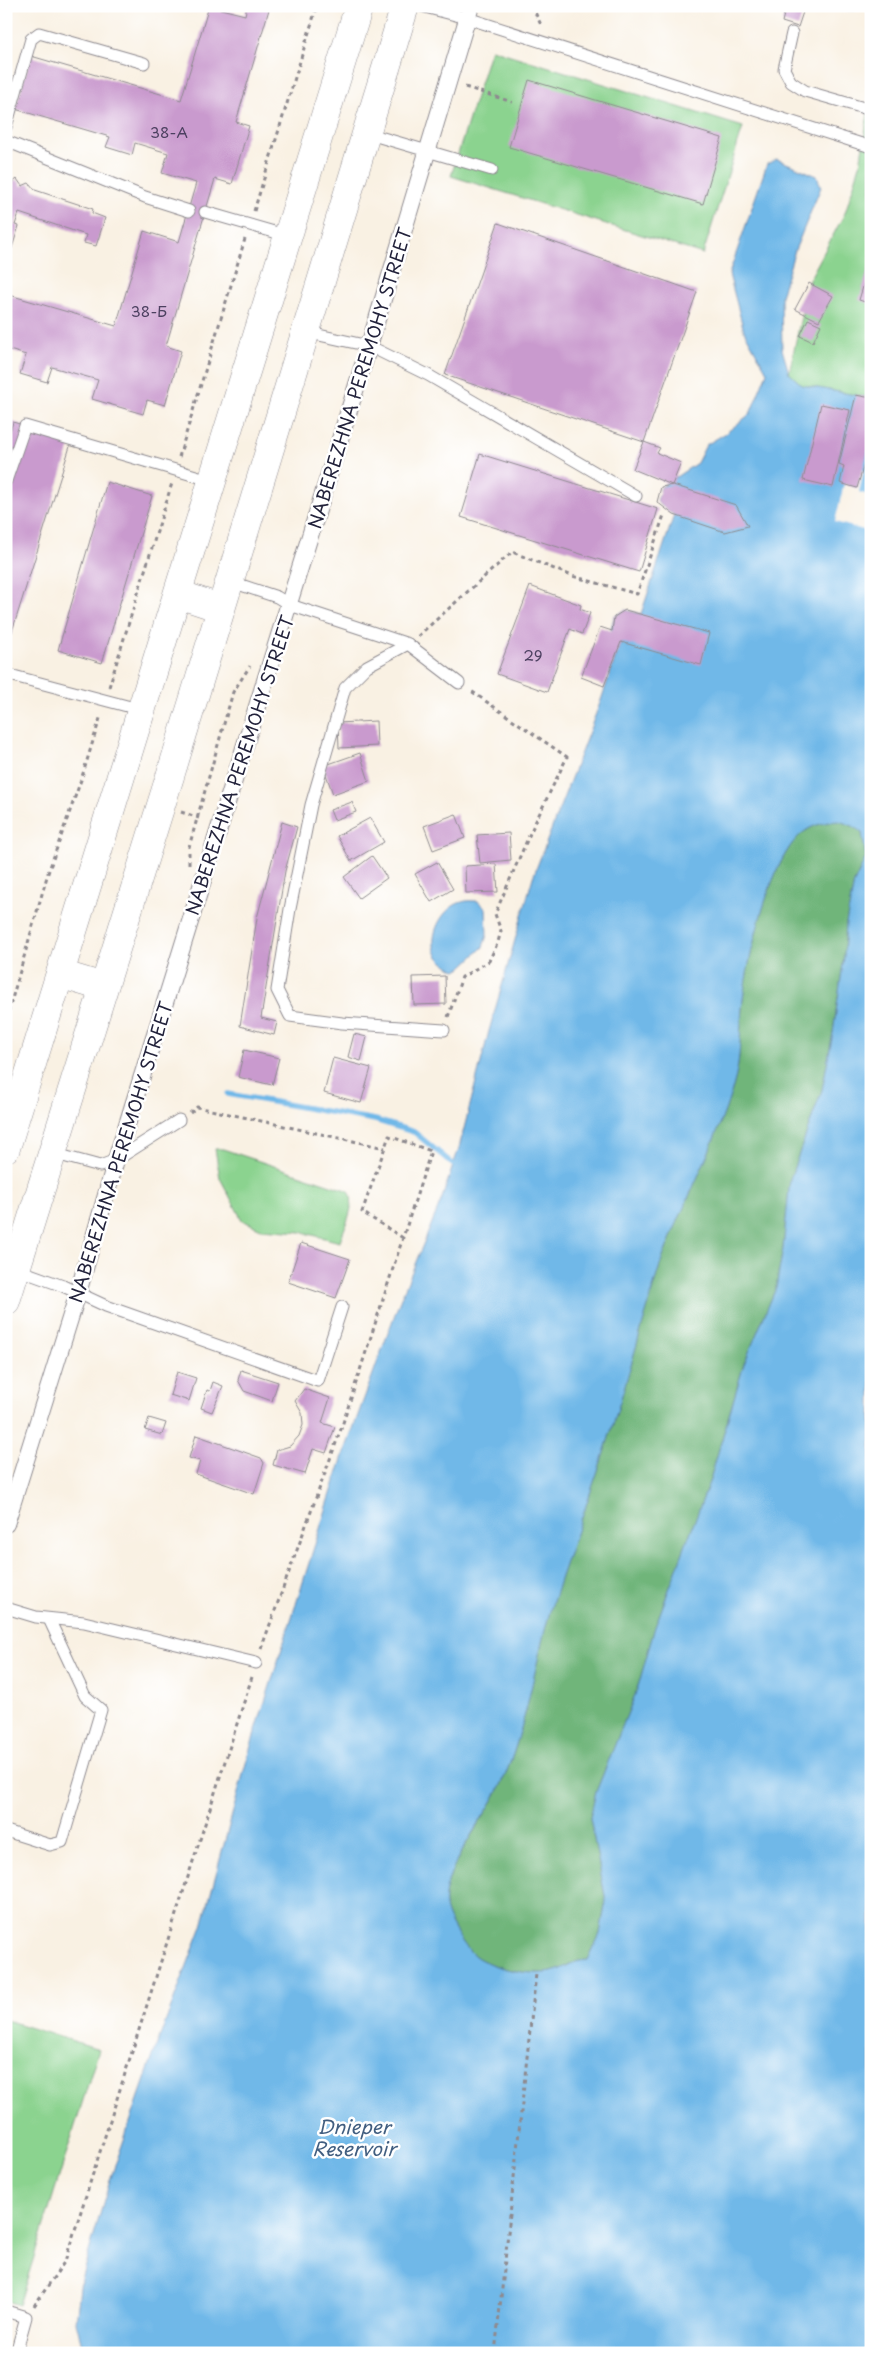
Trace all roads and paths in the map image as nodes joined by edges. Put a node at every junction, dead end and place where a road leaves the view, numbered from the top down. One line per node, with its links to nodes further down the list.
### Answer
1 (317, 6): 19 (path)
2 (359, 6): 20 (main road)
3 (405, 6): 12 (main road)
4 (421, 6): 5 (lane)
5 (469, 12): 8 (street, NABEREZHNA PEREMOHY STREET); 14 (lane)
6 (792, 33): 10 (lane)
7 (144, 63): 11 (lane)
8 (447, 82): 9 (path); 15 (street, NABEREZHNA PEREMOHY STREET)
9 (512, 102)
10 (871, 110)
11 (6, 127)
12 (366, 133): 15 (lane); 21 (main road)
13 (6, 141): 17 (lane)
14 (871, 147)
15 (427, 150): 16 (lane); 22 (street, NABEREZHNA PEREMOHY STREET)
16 (492, 170)
17 (189, 211)
18 (206, 212): 19 (lane)
19 (250, 224): 20 (lane); 23 (path)
20 (288, 236): 26 (main road)
21 (305, 332): 22 (lane); 29 (main road)
22 (370, 346): 27 (lane); 31 (street, NABEREZHNA PEREMOHY STREET)
23 (178, 461)
24 (172, 480): 36 (path)
25 (6, 481): 26 (lane)
26 (213, 481): 30 (main road)
27 (636, 496)
28 (664, 515): 33 (path)
29 (228, 581): 31 (lane); 32 (main road)
30 (178, 594): 32 (main road); 37 (main road)
31 (290, 605): 33 (lane); 39 (street, NABEREZHNA PEREMOHY STREET)
32 (220, 608): 41 (main road)
33 (408, 644): 35 (lane); 43 (lane)
34 (6, 674): 36 (lane)
35 (459, 682): 43 (path)
36 (106, 699): 37 (lane); 42 (path)
37 (142, 710): 40 (main road)
38 (176, 810): 39 (path)
39 (220, 824): 48 (street, NABEREZHNA PEREMOHY STREET)
40 (60, 974): 41 (main road); 45 (main road)
41 (103, 987): 47 (main road)
42 (6, 1020)
43 (444, 1030)
44 (179, 1120): 46 (path); 48 (lane)
45 (6, 1148)
46 (385, 1148)
47 (52, 1153): 48 (lane); 49 (main road)
48 (116, 1160): 50 (street, NABEREZHNA PEREMOHY STREET)
49 (16, 1269): 50 (lane); 51 (main road)
50 (78, 1293): 52 (lane); 53 (street, NABEREZHNA PEREMOHY STREET)
51 (6, 1301)
52 (342, 1307)
53 (6, 1524)
54 (6, 1608): 55 (lane)
55 (49, 1619): 56 (lane); 57 (lane)
56 (256, 1663)
57 (6, 1831)
58 (536, 1974): 61 (path)
59 (6, 2311): 60 (lane)
60 (16, 2353)
61 (495, 2353)

